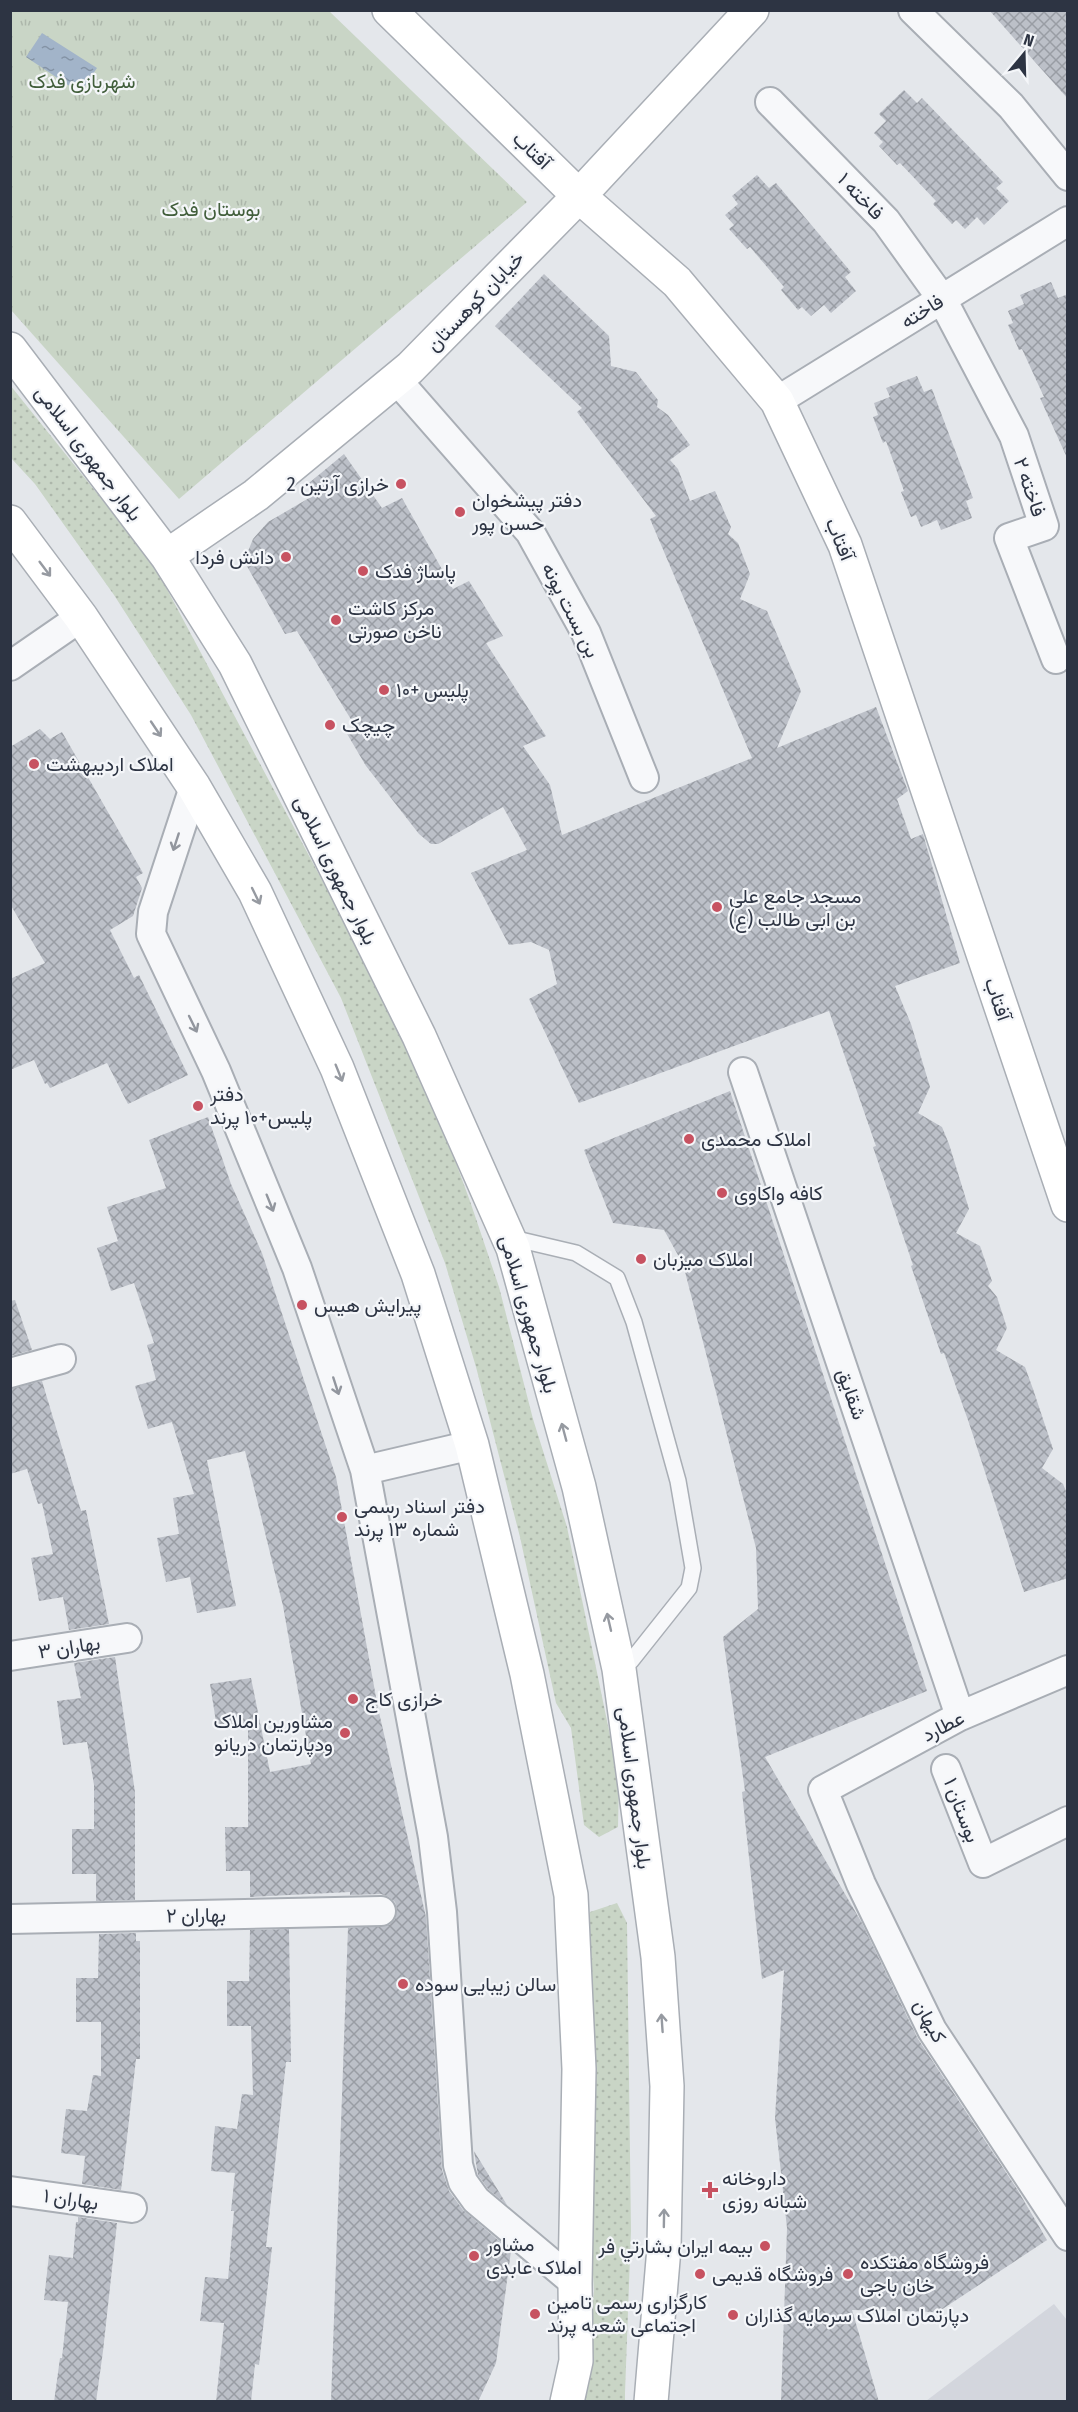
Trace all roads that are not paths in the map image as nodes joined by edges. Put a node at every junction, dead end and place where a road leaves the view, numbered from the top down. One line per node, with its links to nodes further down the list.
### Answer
1 (389, 10): 6 (main road, آفتاب)
2 (752, 10): 6 (main road, خیابان کوهستان)
3 (914, 10): 5 (street)
4 (770, 102): 8 (street, فاخته ۱)
5 (1068, 176)
6 (579, 196): 10 (main road, خیابان کوهستان); 11 (main road, آفتاب)
7 (1068, 221): 8 (street, فاخته)
8 (942, 299): 11 (street, فاخته); 15 (street, فاخته ۲)
9 (10, 349): 13 (main road, بلوار جمهوری اسلامی)
10 (396, 380): 13 (main road, خیابان کوهستان); 17 (street, بن بست پونه)
11 (777, 401): 20 (main road, آفتاب)
12 (10, 522): 14 (main road, one-way to 14)
13 (167, 556): 21 (main road, بلوار جمهوری اسلامی)
14 (81, 617): 16 (street); 18 (main road, one-way to 18)
15 (1056, 659)
16 (10, 666)
17 (644, 778)
18 (194, 787): 24 (main road, one-way to 24); 25 (street, one-way to 25)
19 (743, 1072): 30 (street, شقایق)
20 (1065, 1189)
21 (508, 1237): 28 (main road, بلوار جمهوری اسلامی, one-way to 21); 28 (lane)
22 (61, 1359): 23 (street)
23 (10, 1373)
24 (472, 1445): 25 (street); 39 (main road)
25 (365, 1470): 39 (street)
26 (127, 1638): 27 (street, بهاران ۳)
27 (10, 1656)
28 (619, 1669): 41 (main road, بلوار جمهوری اسلامی, one-way to 28)
29 (1068, 1670): 30 (street, عطارد)
30 (960, 1716): 32 (street, عطارد)
31 (946, 1769): 33 (street, بوستان ۱)
32 (823, 1790): 38 (street, کیهان)
33 (1068, 1821)
34 (381, 1911): 35 (street, بهاران ۲)
35 (10, 1919)
36 (10, 2191): 37 (street, بهاران ۱)
37 (132, 2208)
38 (1068, 2236)
39 (574, 2283): 40 (main road)
40 (567, 2402)
41 (651, 2402)

